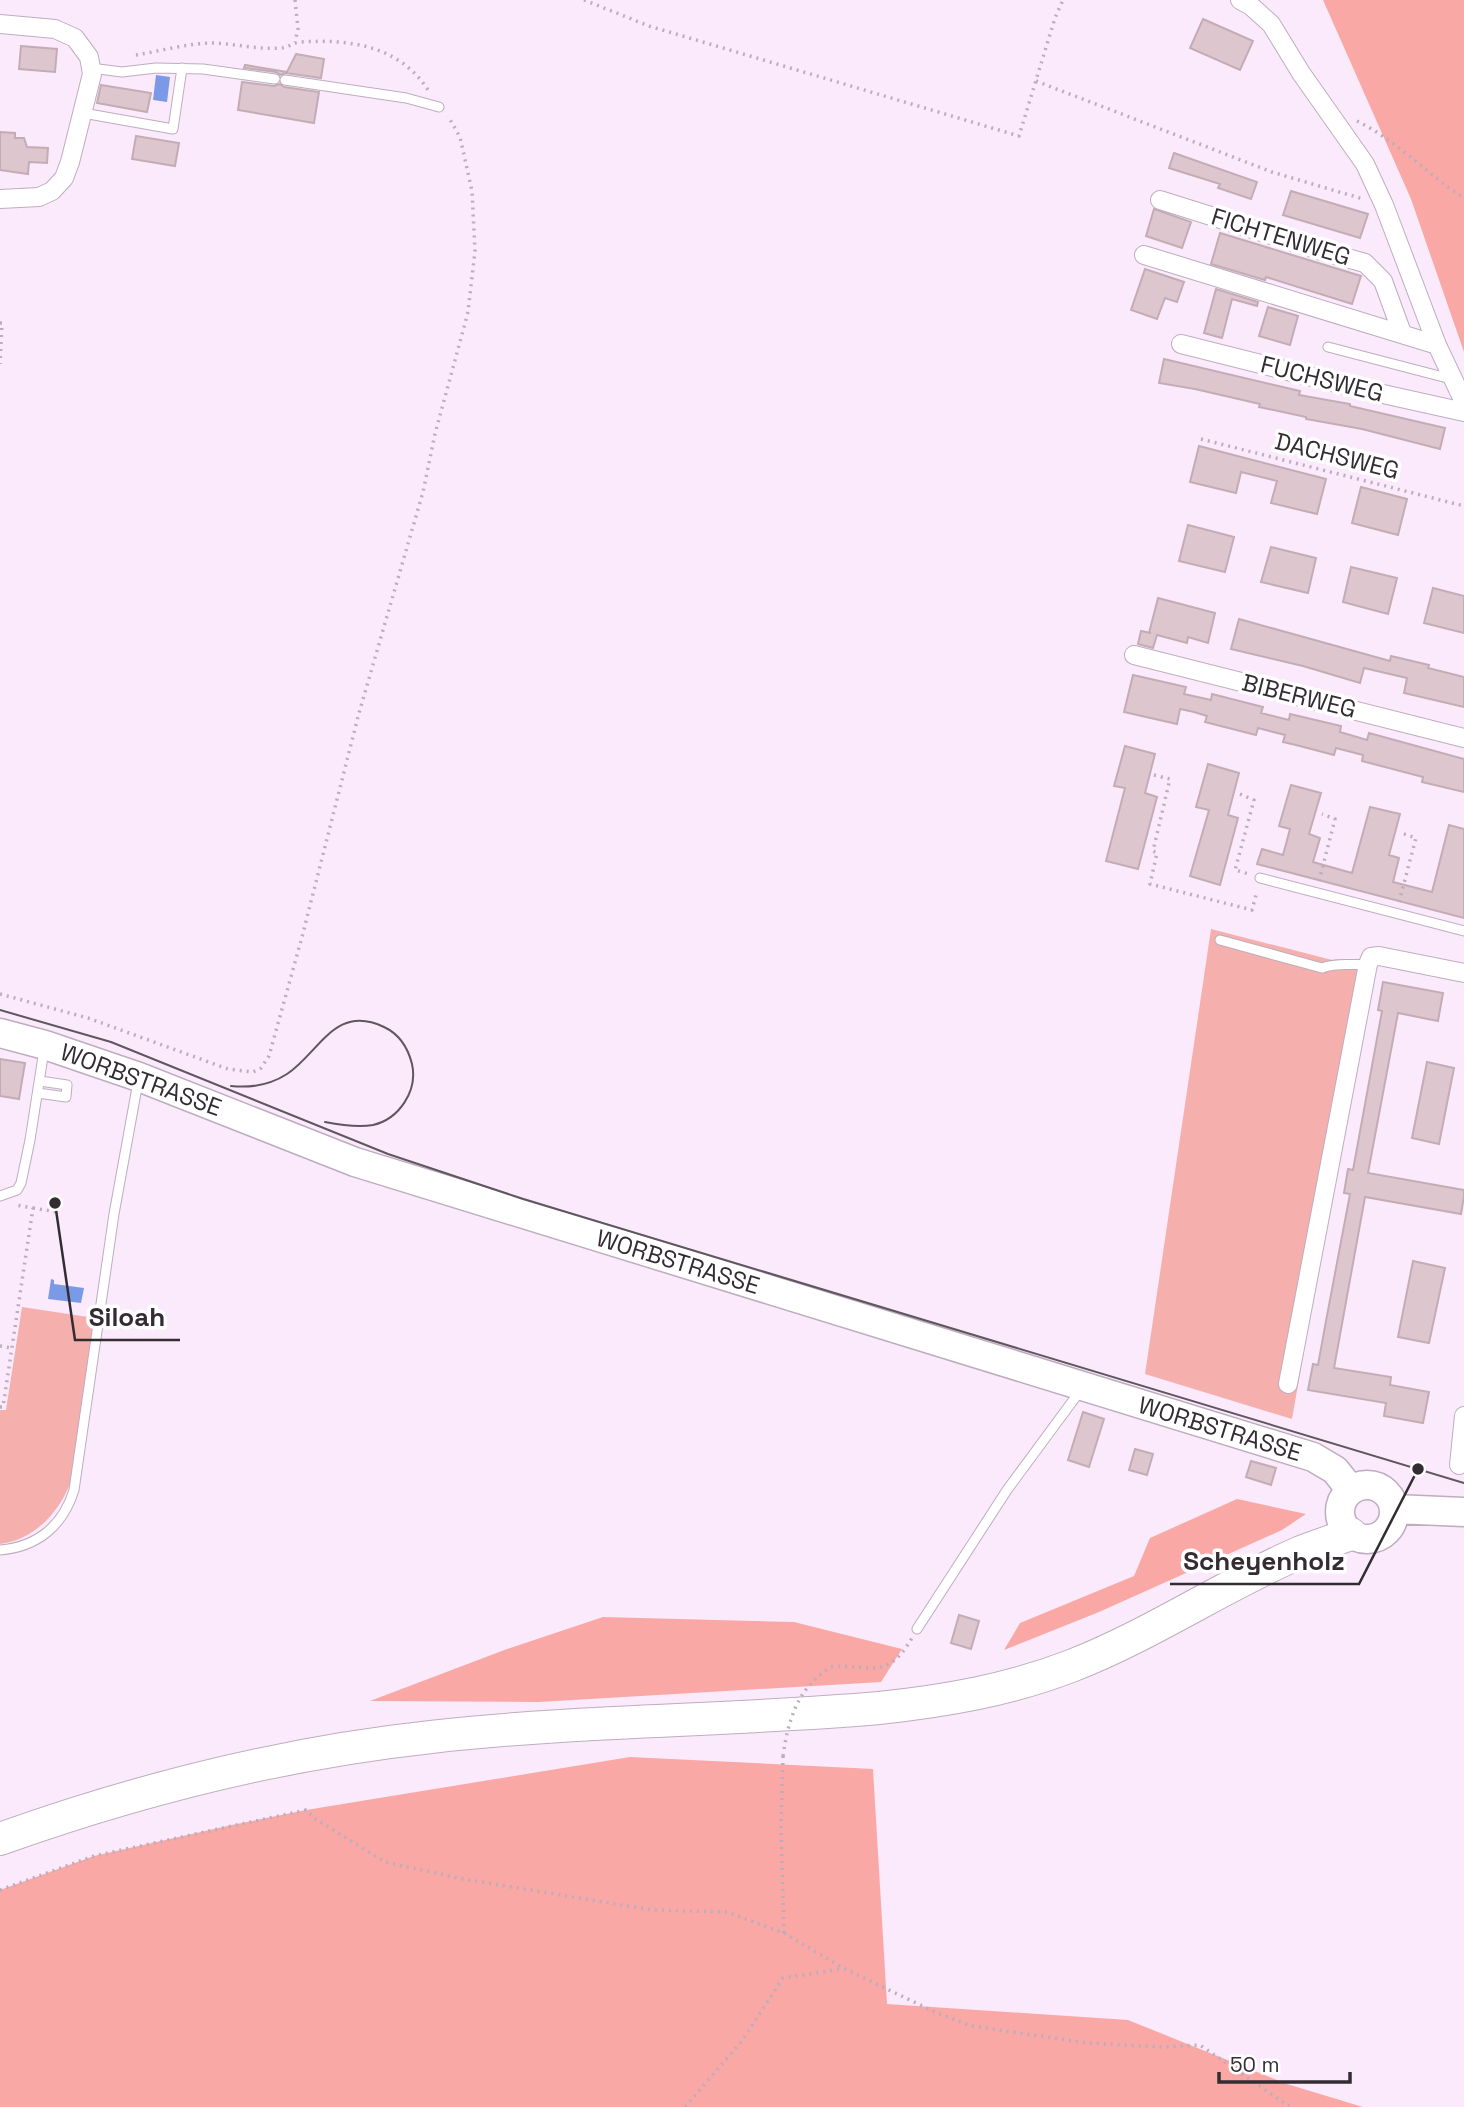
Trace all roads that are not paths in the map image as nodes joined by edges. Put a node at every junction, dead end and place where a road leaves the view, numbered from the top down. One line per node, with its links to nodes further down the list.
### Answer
1 (1240, 0): 12 (street)
2 (0, 24): 3 (street)
3 (92, 68): 4 (lane); 6 (street)
4 (182, 68): 5 (lane); 6 (lane)
5 (439, 107)
6 (83, 113): 7 (street)
7 (0, 199)
8 (1160, 200): 10 (street, FICHTENWEG)
9 (1144, 255): 10 (street)
10 (1402, 333): 12 (street)
11 (1181, 344): 16 (street, FUCHSWEG)
12 (1437, 345): 14 (street)
13 (1328, 347): 14 (lane)
14 (1453, 380): 15 (street)
15 (1464, 402)
16 (1464, 412)
17 (1134, 654): 18 (street, BIBERWEG)
18 (1464, 738)
19 (1260, 878): 20 (lane)
20 (1464, 931)
21 (1220, 940): 22 (lane)
22 (1370, 960): 23 (street); 30 (street)
23 (1464, 973)
24 (0, 1034): 25 (main road, WORBSTRASSE)
25 (45, 1045): 26 (main road, WORBSTRASSE); 27 (lane)
26 (139, 1077): 31 (main road, WORBSTRASSE); 37 (lane)
27 (40, 1081): 28 (lane); 28 (lane)
28 (38, 1093): 29 (lane)
29 (0, 1196)
30 (1289, 1384)
31 (1083, 1387): 35 (main road, WORBSTRASSE); 38 (lane)
32 (1464, 1416): 33 (street)
33 (1459, 1465)
34 (1395, 1508): 35 (main road); 35 (main road); 36 (main road)
35 (1347, 1512): 39 (highway); 40 (highway)
36 (1464, 1512)
37 (0, 1550)
38 (918, 1629)
39 (0, 1825)
40 (0, 1839)

